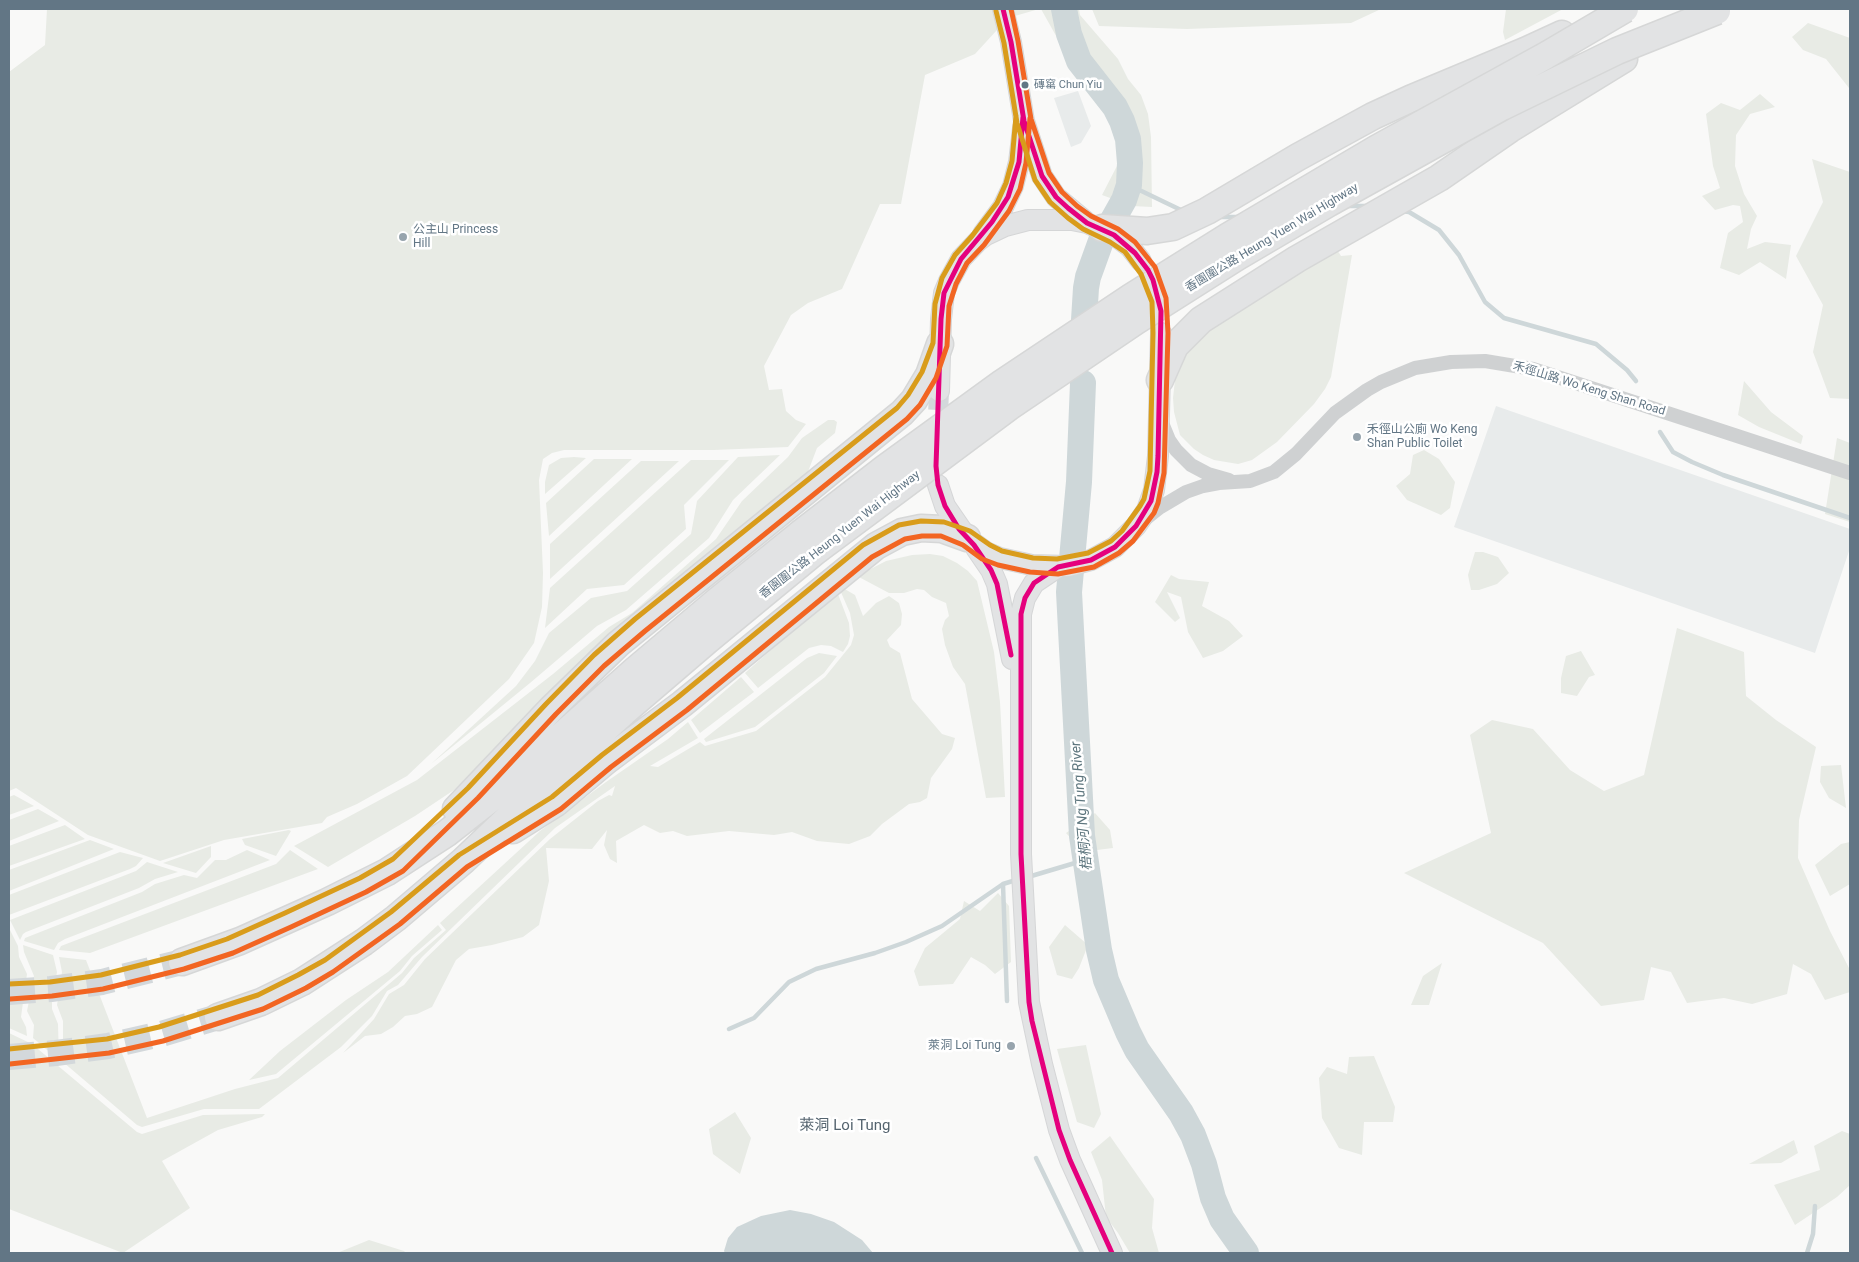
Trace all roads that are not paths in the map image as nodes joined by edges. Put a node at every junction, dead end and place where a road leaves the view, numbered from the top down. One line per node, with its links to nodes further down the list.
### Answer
1 (1004, 9): 5 (main road)
2 (1612, 9): 7 (highway)
3 (1625, 9): 19 (highway, 香園圍公路 Heung Yuen Wai Highway, bridge)
4 (1720, 10): 12 (highway, bridge); 19 (highway, 香園圍公路 Heung Yuen Wai Highway, bridge)
5 (1024, 122): 6 (main road); 8 (main road)
6 (1083, 221): 7 (highway); 8 (main road)
7 (1130, 238): 9 (main road)
8 (978, 241): 11 (main road)
9 (1141, 261)
10 (1161, 333): 12 (main road)
11 (940, 344): 13 (main road); 24 (highway)
12 (1160, 380): 14 (main road)
13 (939, 391)
14 (1159, 412): 16 (street, 禾徑山路 Wo Keng Shan Road); 18 (main road)
15 (1850, 473): 16 (street, 禾徑山路 Wo Keng Shan Road)
16 (1238, 482): 18 (street, 禾徑山路 Wo Keng Shan Road)
17 (938, 484): 20 (main road)
18 (1132, 531): 21 (main road)
19 (809, 541): 23 (highway, 香園圍公路 Heung Yuen Wai Highway); 24 (highway, 香園圍公路 Heung Yuen Wai Highway)
20 (970, 542): 21 (main road); 22 (main road); 23 (highway)
21 (1033, 574): 22 (main road)
22 (1021, 710): 27 (main road)
23 (464, 861): 26 (highway, 香園圍公路 Heung Yuen Wai Highway)
24 (398, 865): 25 (highway, 香園圍公路 Heung Yuen Wai Highway)
25 (182, 962)
26 (218, 1017)
27 (1112, 1253)

